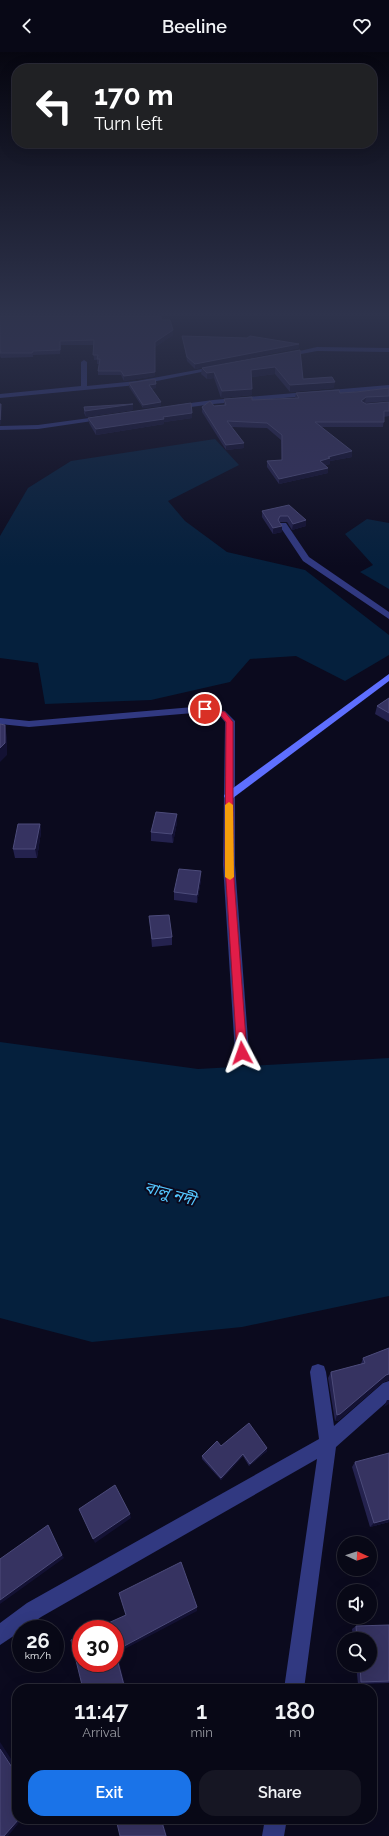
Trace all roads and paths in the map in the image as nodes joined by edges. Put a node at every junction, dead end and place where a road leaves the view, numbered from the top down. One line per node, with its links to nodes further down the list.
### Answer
1 (245, 399): 2 (street)
2 (168, 408)
3 (114, 416): 4 (street)
4 (0, 428)
5 (283, 525): 6 (street)
6 (389, 616)
7 (389, 677): 9 (street)
8 (0, 721): 9 (street)
9 (229, 796): 10 (street)
10 (242, 1053)
11 (318, 1372): 13 (street)
12 (389, 1389): 13 (street)
13 (328, 1443): 14 (street); 15 (street)
14 (0, 1635)
15 (295, 1684)
16 (275, 1824): 17 (street)
17 (273, 1836)

